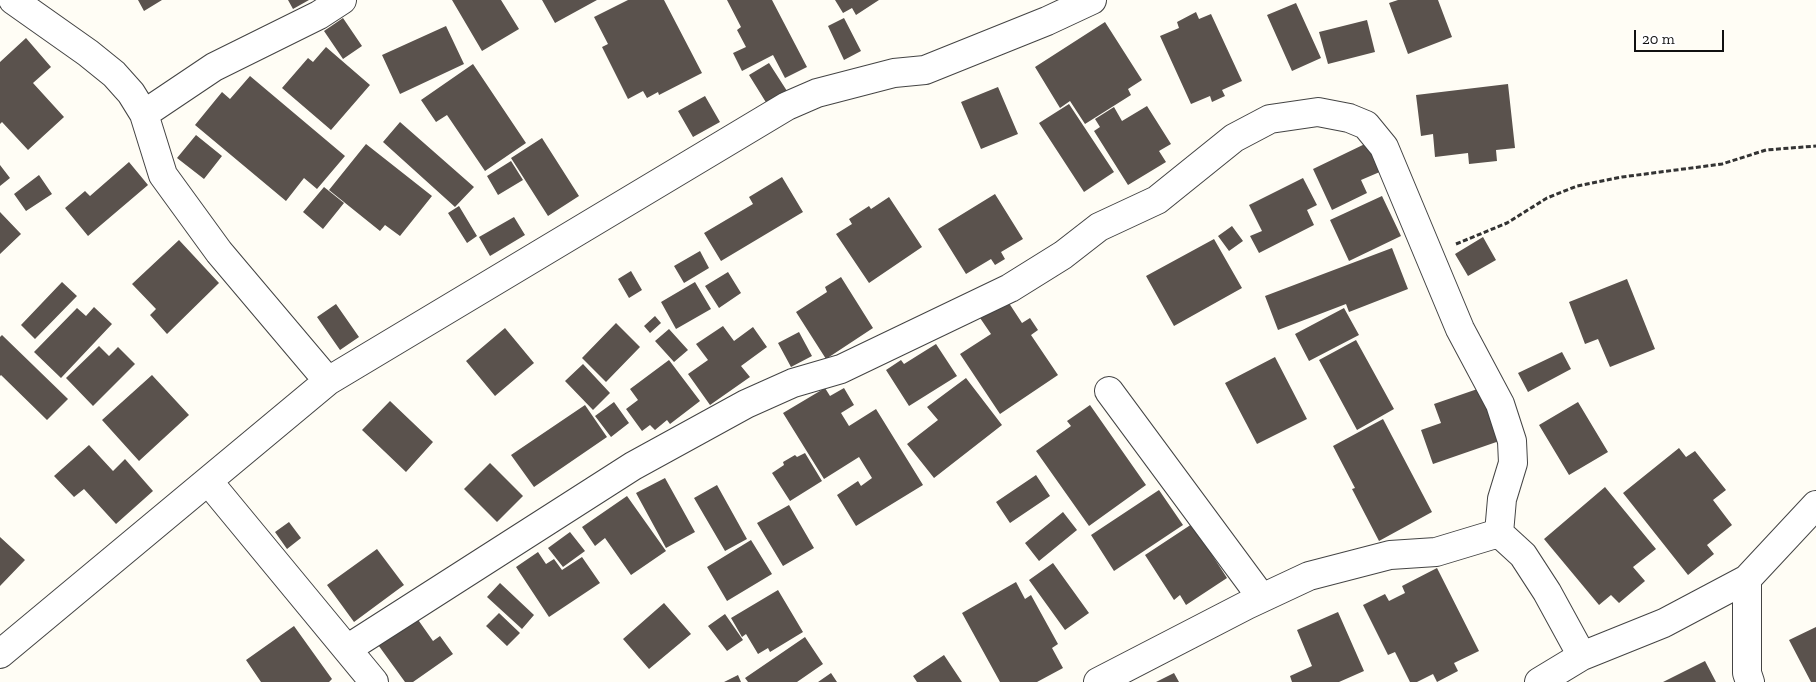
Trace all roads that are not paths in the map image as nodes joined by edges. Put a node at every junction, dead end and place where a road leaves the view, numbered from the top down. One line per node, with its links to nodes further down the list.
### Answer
1 (13, 0): 4 (street); 5 (street)
2 (342, 0): 5 (street)
3 (1092, 0): 6 (street)
4 (0, 14)
5 (144, 114): 6 (street)
6 (328, 381): 8 (street)
7 (1109, 391): 12 (street)
8 (208, 481): 13 (street); 14 (street)
9 (1816, 506): 11 (street)
10 (1499, 533): 12 (street); 13 (street); 15 (street)
11 (1747, 579): 15 (street); 19 (street)
12 (1262, 598): 17 (street)
13 (346, 649): 16 (street)
14 (0, 654)
15 (1582, 656): 18 (street)
16 (374, 682)
17 (1098, 682)
18 (1540, 682)
19 (1750, 682)

